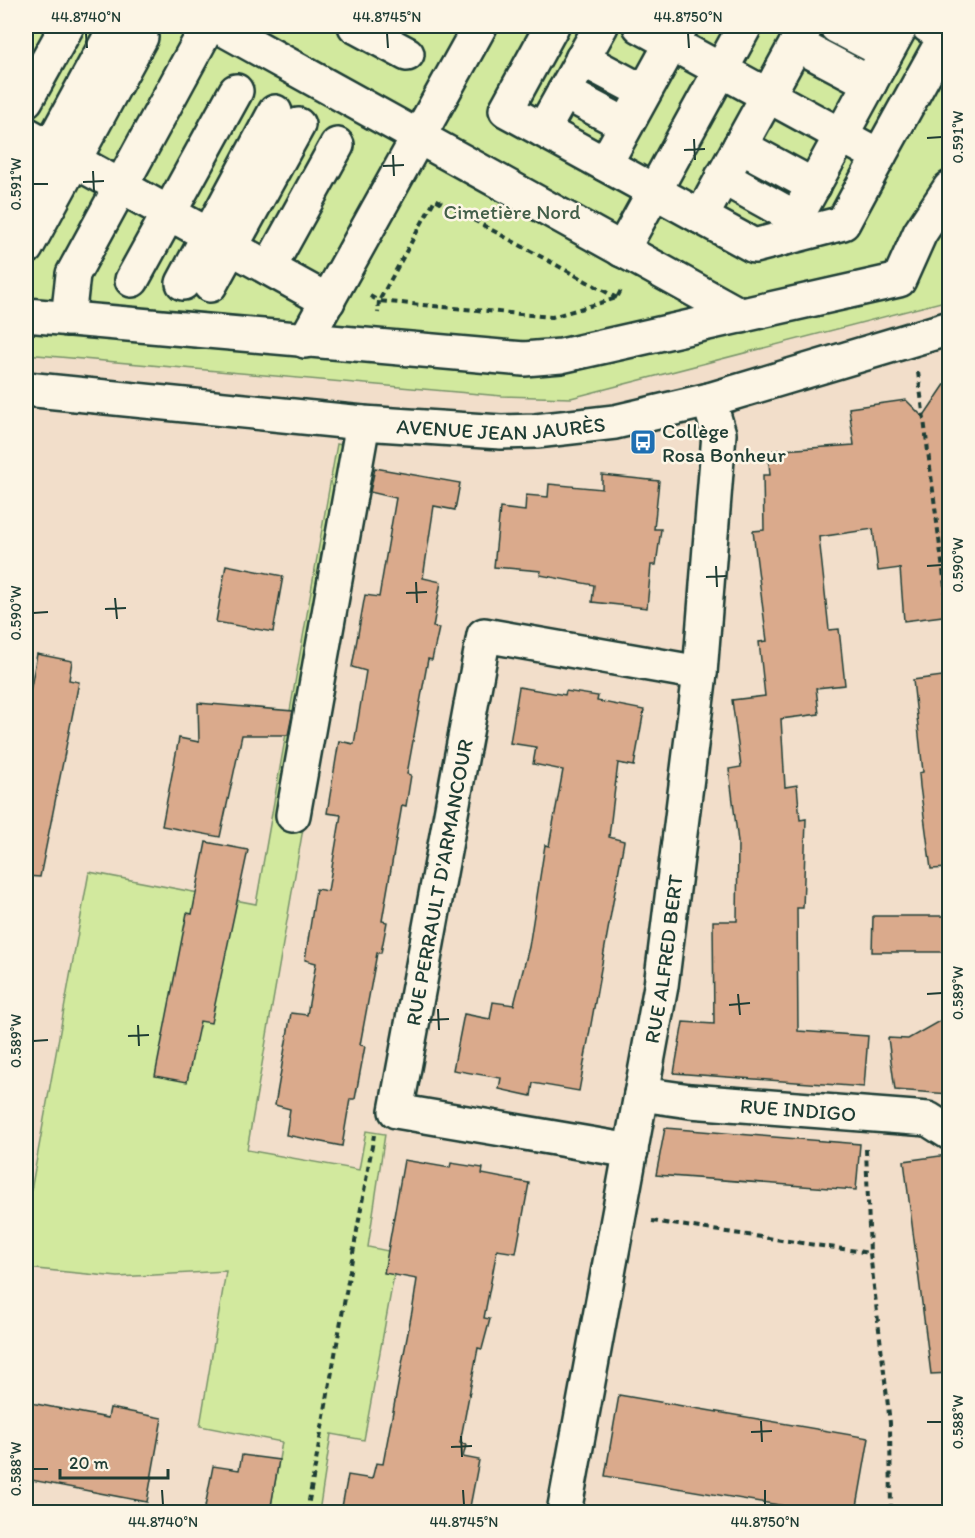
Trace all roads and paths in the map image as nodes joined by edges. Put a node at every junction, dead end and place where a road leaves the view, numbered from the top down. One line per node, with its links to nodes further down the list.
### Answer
1 (67, 26): 24 (street)
2 (208, 26): 37 (street)
3 (218, 26): 29 (street)
4 (355, 26): 16 (street)
5 (480, 26): 29 (street)
6 (552, 26): 27 (street)
7 (601, 26): 17 (street)
8 (639, 26): 13 (street)
9 (745, 26): 18 (street)
10 (836, 26): 15 (street)
11 (129, 31): 32 (street)
12 (941, 32): 33 (street)
13 (676, 34): 18 (street); 22 (street)
14 (801, 35): 19 (street); 23 (street)
15 (893, 39): 19 (street)
16 (400, 42)
17 (582, 59): 21 (street); 22 (street)
18 (720, 69): 23 (street); 39 (street)
19 (870, 83): 28 (street)
20 (236, 91): 41 (street)
21 (564, 92): 26 (street); 27 (street)
22 (644, 92): 26 (street)
23 (767, 95): 28 (street); 31 (street)
24 (26, 100)
25 (287, 118): 46 (street)
26 (626, 125): 34 (street)
27 (543, 130): 34 (street)
28 (841, 135): 33 (street); 36 (street)
29 (418, 136): 48 (street); 52 (street)
30 (337, 145): 49 (street)
31 (740, 146): 35 (street); 36 (street)
32 (49, 148): 37 (street); 40 (street); 47 (street)
33 (879, 156): 44 (street)
34 (605, 164): 39 (street)
35 (722, 177): 43 (street); 45 (street)
36 (814, 186): 45 (street)
37 (120, 187): 41 (street); 56 (street)
38 (950, 188): 55 (street)
39 (654, 191): 43 (street); 48 (street)
40 (26, 192)
41 (169, 213): 46 (street); 50 (street)
42 (877, 215): 44 (street)
43 (701, 217): 45 (street)
44 (843, 223): 45 (street)
45 (791, 228)
46 (220, 241): 49 (street); 51 (street)
47 (26, 248)
48 (622, 250): 55 (street)
49 (269, 268): 52 (street)
50 (132, 280)
51 (197, 284)
52 (334, 290): 53 (path); 58 (street)
53 (379, 301): 53 (path); 59 (path)
54 (26, 315): 56 (street)
55 (742, 316): 59 (street)
56 (68, 319): 58 (street)
57 (950, 328): 62 (street, AVENUE JEAN JAURÈS)
58 (305, 341): 59 (street)
59 (373, 346)
60 (917, 368): 64 (path)
61 (26, 389): 63 (street, AVENUE JEAN JAURÈS)
62 (709, 400): 63 (street, AVENUE JEAN JAURÈS); 65 (street, RUE ALFRED BERT)
63 (363, 423): 66 (street)
64 (950, 626)
65 (700, 673): 67 (street, RUE ALFRED BERT); 68 (street, RUE PERRAULT D'ARMANCOUR)
66 (293, 815)
67 (641, 1094): 69 (street, RUE INDIGO); 71 (street, RUE ALFRED BERT)
68 (396, 1111): 71 (street); 74 (path)
69 (867, 1115): 70 (street, RUE INDIGO); 73 (path)
70 (950, 1133)
71 (630, 1152): 72 (street, RUE ALFRED BERT)
72 (619, 1216): 73 (path); 75 (street, RUE ALFRED BERT)
73 (870, 1253): 76 (path)
74 (306, 1512)
75 (564, 1512)
76 (891, 1512)

